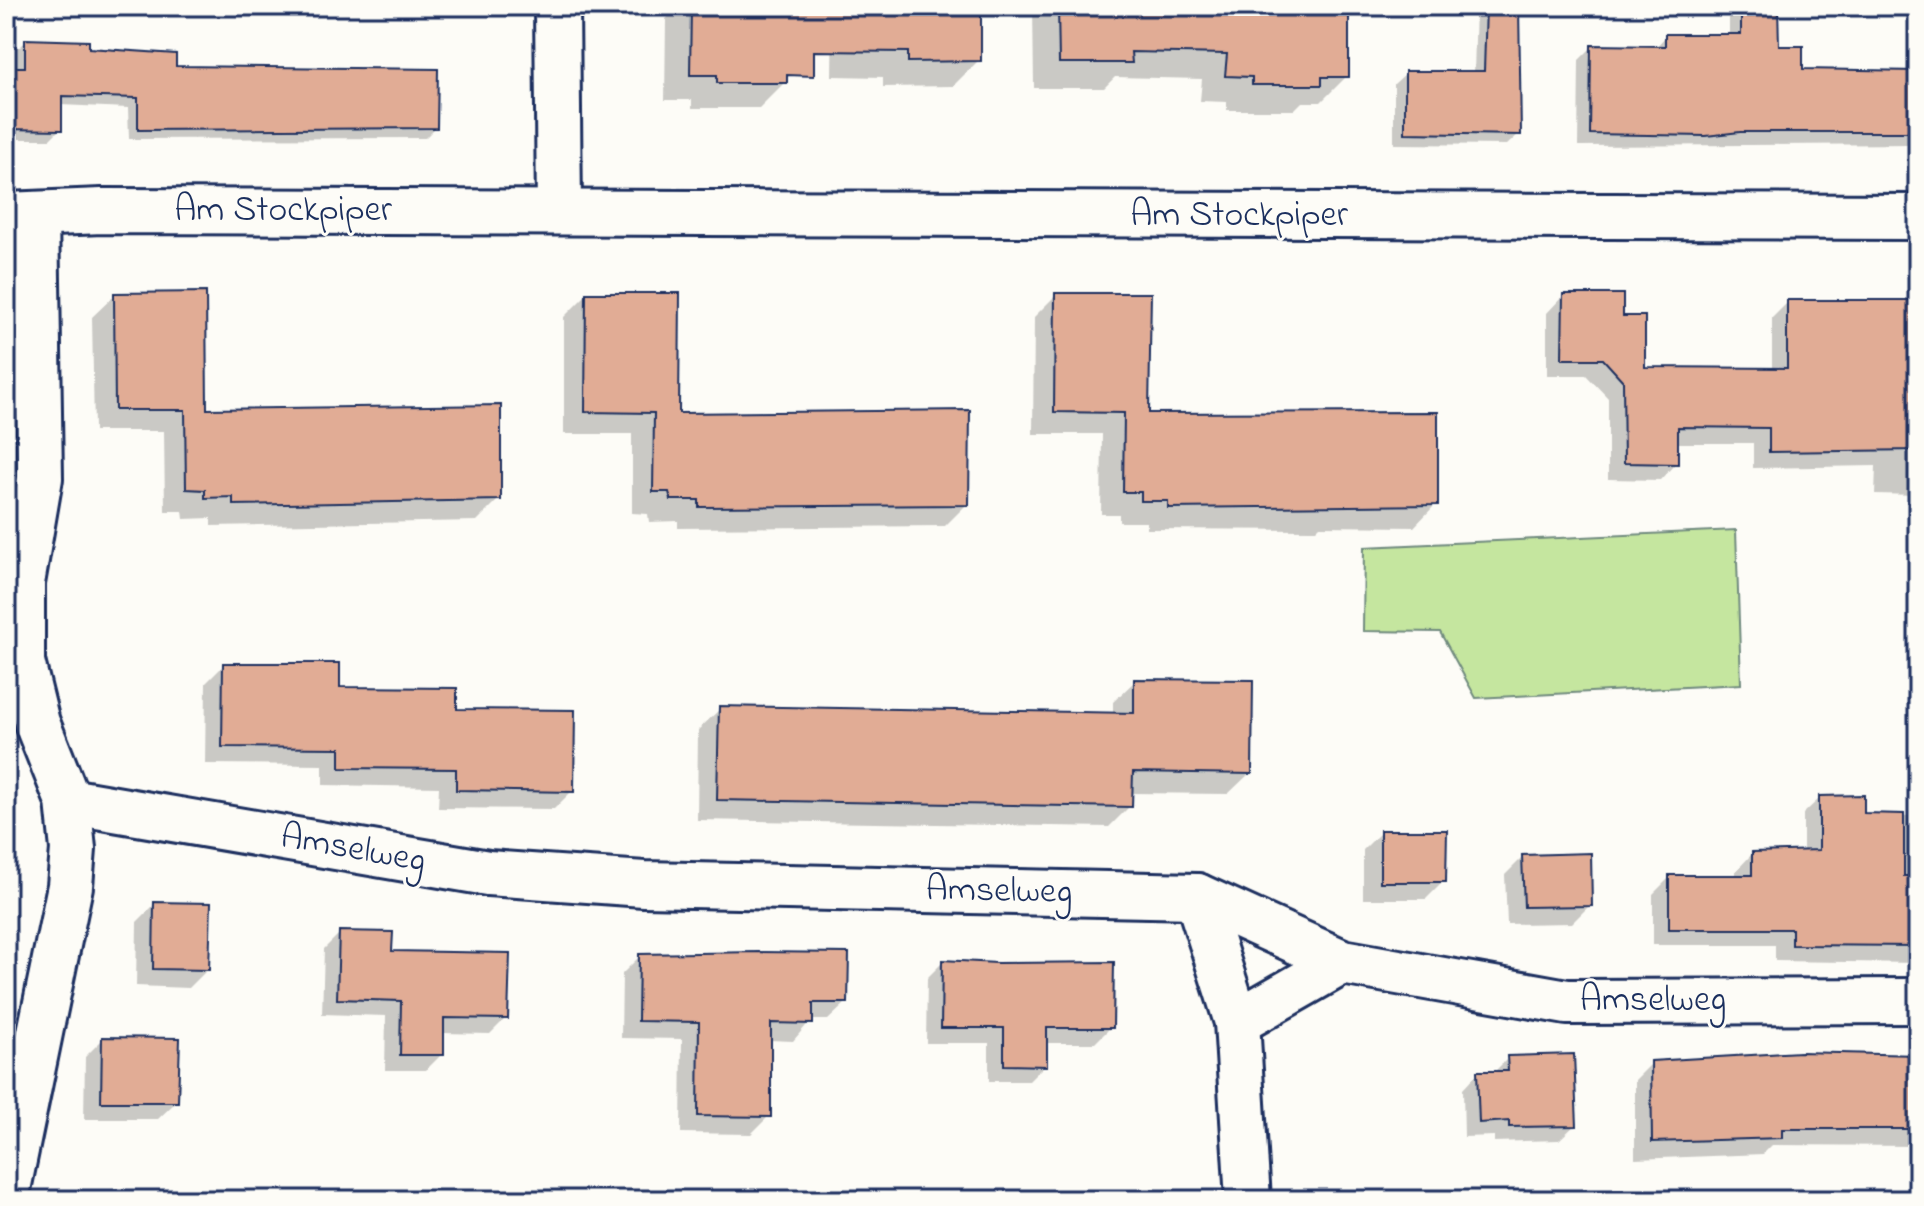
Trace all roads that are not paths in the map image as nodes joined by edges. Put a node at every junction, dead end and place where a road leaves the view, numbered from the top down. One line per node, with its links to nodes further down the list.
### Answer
1 (557, 6): 2 (street)
2 (559, 212): 3 (street, Am Stockpiper); 4 (street, Am Stockpiper)
3 (21, 215): 5 (street)
4 (1918, 217)
5 (68, 801): 6 (street, Amselweg); 10 (street)
6 (1197, 896): 7 (street, Amselweg); 9 (street)
7 (1342, 962): 8 (street, Amselweg); 9 (street)
8 (1918, 1001)
9 (1237, 1022): 11 (street)
10 (6, 1199)
11 (1248, 1200)

